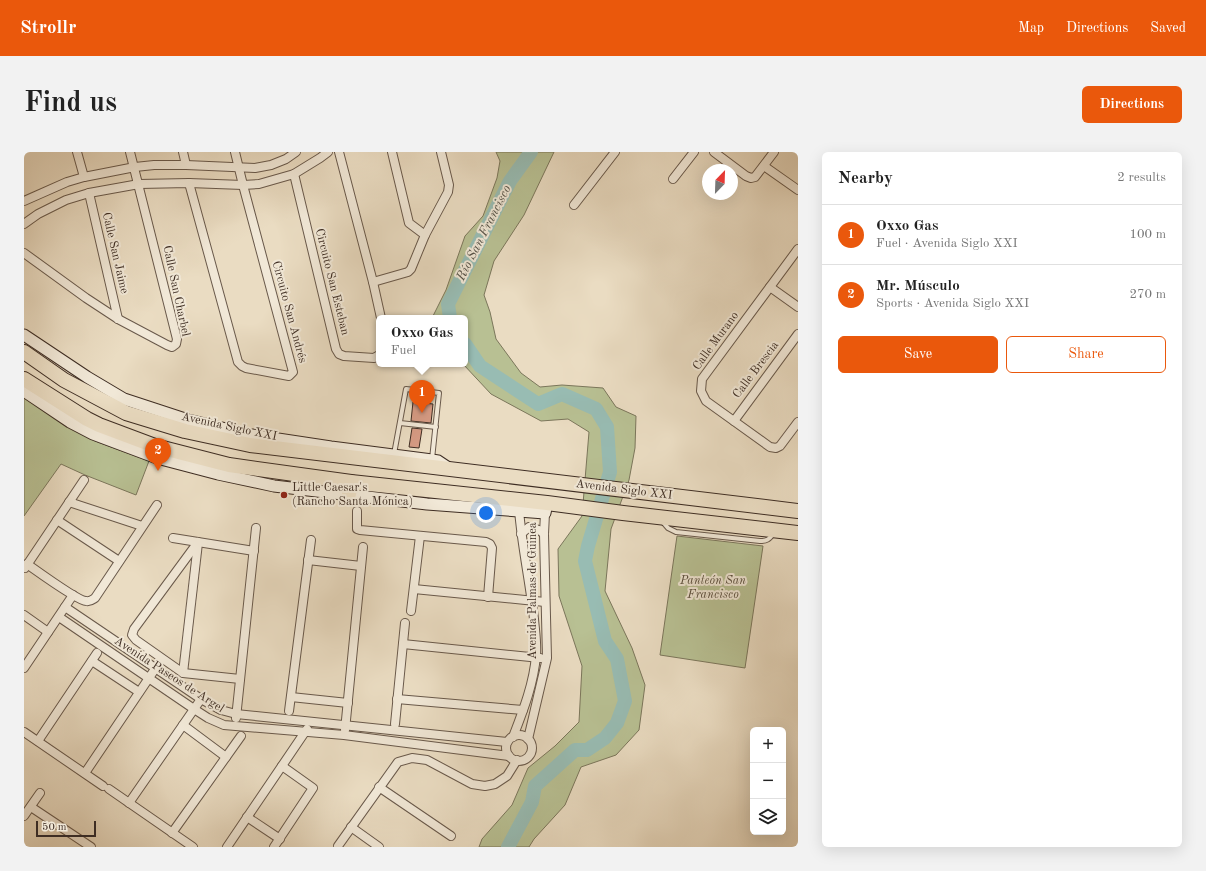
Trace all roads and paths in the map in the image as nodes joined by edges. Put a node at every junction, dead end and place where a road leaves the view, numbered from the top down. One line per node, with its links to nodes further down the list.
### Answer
1 (77, 152): 20 (street)
2 (130, 152): 17 (street)
3 (183, 152): 15 (street)
4 (236, 152): 18 (street)
5 (296, 152): 14 (street)
6 (328, 152): 19 (street)
7 (339, 152): 33 (street)
8 (392, 152): 30 (street)
9 (441, 152): 30 (street)
10 (615, 152): 28 (street)
11 (694, 152): 21 (street)
12 (714, 152): 16 (street)
13 (774, 152): 16 (street)
14 (285, 155): 18 (street)
15 (186, 165): 17 (street); 18 (street)
16 (764, 166): 25 (street)
17 (135, 168): 20 (street); 23 (street)
18 (240, 168): 24 (street)
19 (294, 174): 24 (street); 41 (street, Circuito San Esteban)
20 (84, 177): 27 (street)
21 (673, 179)
22 (188, 183): 23 (street); 24 (street); 24 (street, Circuito San Andrés)
23 (139, 184): 26 (street); 37 (street, Calle San Charbel)
24 (243, 185)
25 (798, 190)
26 (89, 193): 29 (street); 37 (street, Calle San Jaime)
27 (24, 201)
28 (574, 205)
29 (24, 224)
30 (425, 235): 33 (street)
31 (798, 250): 34 (street, Calle Murano)
32 (24, 253): 37 (street, Calle San Charbel)
33 (373, 282): 36 (street)
34 (770, 287): 35 (street); 44 (street, Calle Murano)
35 (798, 307)
36 (380, 315)
37 (118, 319)
38 (798, 334): 44 (street, Calle Brescia)
39 (24, 336): 48 (street, Avenida Siglo XXI)
40 (24, 352): 48 (highway, Avenida Siglo XXI)
41 (376, 357)
42 (24, 379): 47 (highway, Avenida Siglo XXI)
43 (24, 391): 47 (street, Avenida Siglo XXI)
44 (734, 421): 45 (street, Calle Murano)
45 (798, 422)
46 (400, 423): 49 (lane); 49 (lane); 50 (lane)
47 (85, 424): 54 (highway, Avenida Siglo XXI)
48 (187, 425): 50 (highway, Avenida Siglo XXI)
49 (436, 427): 51 (lane)
50 (394, 459): 51 (street, Avenida Siglo XXI); 52 (highway, Avenida Siglo XXI)
51 (432, 460): 52 (street, Avenida Siglo XXI)
52 (450, 470): 60 (highway, Avenida Siglo XXI)
53 (84, 480): 55 (street)
54 (350, 488): 57 (highway, Avenida Siglo XXI); 58 (street, Avenida Siglo XXI)
55 (69, 502): 61 (street); 62 (street)
56 (157, 505): 62 (street)
57 (546, 508): 58 (street, Avenida Siglo XXI); 64 (highway, Avenida Siglo XXI); 66 (street, Avenida Palmas de Guinea)
58 (519, 510): 65 (street, Avenida Palmas de Guinea)
59 (357, 511): 67 (street)
60 (798, 511)
61 (57, 520): 74 (street); 76 (street)
62 (142, 526): 74 (street)
63 (256, 528): 72 (street)
64 (798, 533)
65 (521, 534): 66 (street); 80 (street, Avenida Palmas de Guinea)
66 (544, 534): 81 (street, Avenida Palmas de Guinea)
67 (420, 536): 77 (street); 79 (street)
68 (173, 538): 70 (street)
69 (311, 540): 73 (street)
70 (198, 542): 72 (street); 95 (street); 95 (street)
71 (363, 547): 75 (street)
72 (254, 551): 97 (street)
73 (308, 560): 75 (street); 99 (street)
74 (119, 561): 78 (street)
75 (361, 566): 102 (street)
76 (26, 567): 78 (street)
77 (414, 589): 79 (street); 83 (street)
78 (73, 595): 82 (street)
79 (488, 597): 80 (street)
80 (532, 601): 81 (street); 90 (street, Avenida Palmas de Guinea)
81 (545, 602): 91 (street, Avenida Palmas de Guinea)
82 (65, 607): 85 (street); 94 (street, Avenida Paseos de Argel)
83 (411, 611)
84 (24, 615): 87 (street)
85 (58, 617): 87 (street); 96 (street, Avenida Paseos de Argel)
86 (405, 623): 88 (street)
87 (48, 632): 93 (street)
88 (402, 644): 90 (street); 101 (street)
89 (97, 653): 92 (street)
90 (536, 657): 91 (street); 104 (street, Avenida Palmas de Guinea)
91 (547, 658): 116 (street, Avenida Palmas de Guinea)
92 (92, 661): 98 (street); 118 (street)
93 (24, 668)
94 (155, 669): 96 (street); 100 (street, Avenida Paseos de Argel)
95 (183, 673): 97 (street)
96 (148, 678): 98 (street); 103 (street, Avenida Paseos de Argel)
97 (240, 679): 106 (street)
98 (139, 692): 122 (street)
99 (291, 697): 102 (street); 105 (street)
100 (201, 699): 103 (street); 106 (street, Avenida Paseos de Argel)
101 (397, 699): 104 (street); 111 (street)
102 (348, 703): 109 (street)
103 (194, 709): 108 (street); 110 (street, Avenida Paseos de Argel)
104 (523, 710): 117 (street, Avenida Palmas de Guinea)
105 (289, 711)
106 (236, 714): 107 (street, Avenida Paseos de Argel); 110 (street)
107 (311, 722): 109 (street, Avenida Paseos de Argel); 112 (street)
108 (183, 724): 119 (street); 125 (street)
109 (346, 725): 111 (street, Avenida Paseos de Argel); 114 (street)
110 (235, 726): 112 (street, Avenida Paseos de Argel)
111 (395, 727): 117 (street)
112 (306, 731): 114 (street, Avenida Paseos de Argel); 121 (street)
113 (24, 732): 118 (street)
114 (344, 735): 120 (street, Avenida Paseos de Argel)
115 (241, 736): 119 (street)
116 (528, 739): 117 (street); 120 (street)
117 (510, 740): 120 (street)
118 (38, 741): 122 (street)
119 (226, 757): 130 (street)
120 (513, 758): 123 (street)
121 (282, 766): 128 (street); 132 (street)
122 (85, 773): 125 (street)
123 (379, 787): 129 (street); 131 (street)
124 (40, 793): 126 (street)
125 (128, 803): 130 (street)
126 (31, 807): 127 (street); 134 (street)
127 (24, 816)
128 (247, 817): 132 (street); 136 (street)
129 (351, 827): 133 (street); 138 (street)
130 (172, 833): 135 (street)
131 (451, 836)
132 (280, 839): 137 (street)
133 (338, 846)
134 (91, 847)
135 (193, 847)
136 (227, 847)
137 (274, 847)
138 (379, 847)

